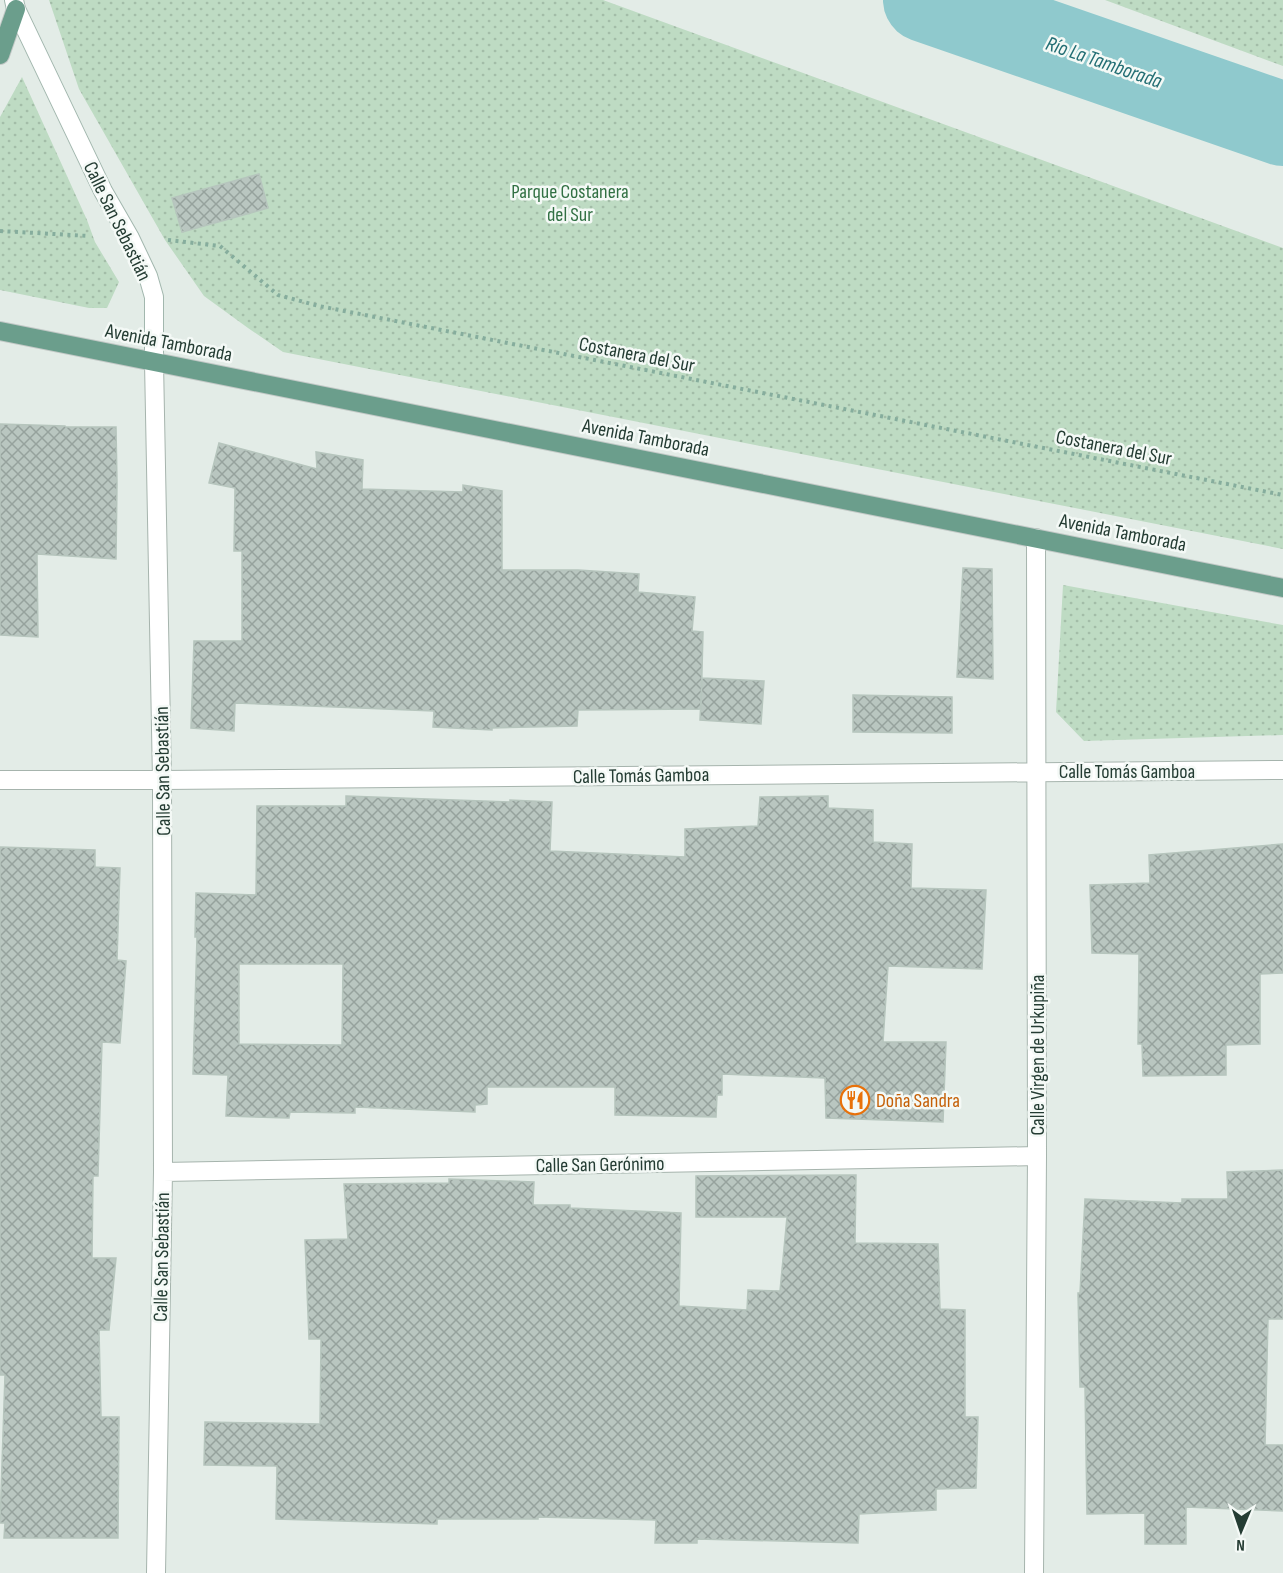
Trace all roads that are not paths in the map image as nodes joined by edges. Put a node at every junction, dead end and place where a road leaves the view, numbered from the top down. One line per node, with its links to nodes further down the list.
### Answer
1 (15, 5): 2 (main road); 4 (street, Calle San Sebastián)
2 (0, 55)
3 (0, 331): 4 (main road, Avenida Tamborada)
4 (154, 362): 5 (main road, Avenida Tamborada); 10 (street, Calle San Sebastián)
5 (1036, 538): 6 (main road, Avenida Tamborada); 8 (street, Calle Virgen de Urkupiña)
6 (1283, 588)
7 (1283, 770): 8 (street, Calle Tomás Gamboa)
8 (1037, 772): 10 (street, Calle Tomás Gamboa); 11 (street, Calle Virgen de Urkupiña)
9 (0, 780): 10 (street, Calle Tomás Gamboa)
10 (162, 780): 12 (street, Calle San Sebastián)
11 (1037, 1156): 12 (street, Calle San Gerónimo); 14 (street, Calle Virgen de Urkupiña)
12 (163, 1172): 13 (street, Calle San Sebastián)
13 (156, 1573)
14 (1034, 1573)

